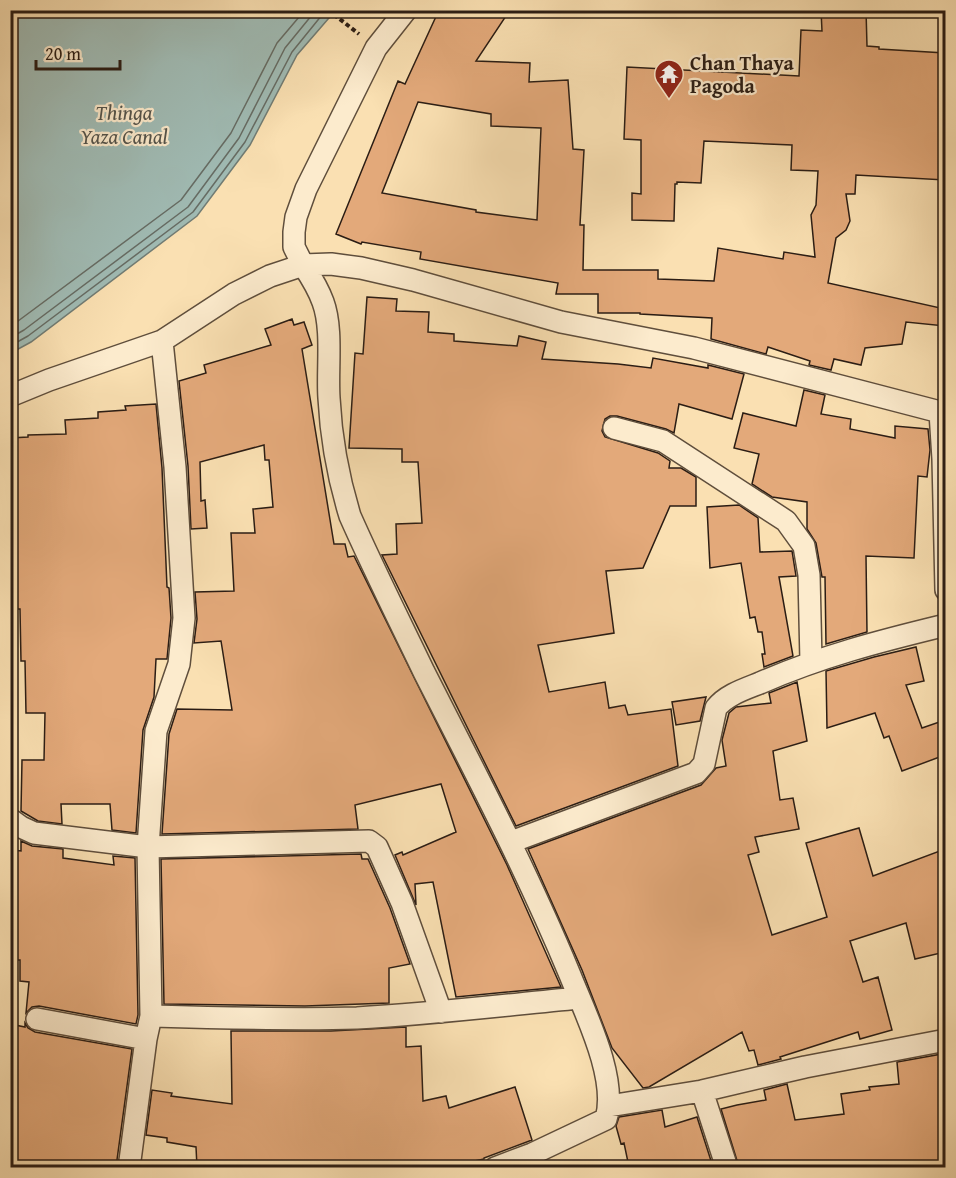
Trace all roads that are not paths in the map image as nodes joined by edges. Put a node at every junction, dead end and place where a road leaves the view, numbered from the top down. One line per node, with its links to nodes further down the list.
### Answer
1 (406, 10): 2 (street)
2 (303, 265): 3 (street); 5 (street); 11 (street)
3 (162, 341): 4 (street); 12 (street)
4 (10, 396)
5 (943, 412): 7 (street)
6 (614, 428): 9 (street)
7 (945, 590)
8 (945, 625): 9 (street)
9 (811, 662): 11 (street)
10 (10, 819): 12 (street)
11 (511, 842): 13 (street)
12 (148, 847): 14 (street); 15 (street)
13 (579, 998): 14 (street); 20 (street)
14 (441, 1012): 15 (street)
15 (152, 1016): 17 (street)
16 (37, 1019): 17 (street)
17 (146, 1039): 21 (street)
18 (945, 1040): 19 (street)
19 (702, 1091): 20 (street); 23 (street)
20 (609, 1106): 22 (street)
21 (129, 1167)
22 (495, 1167)
23 (728, 1167)

